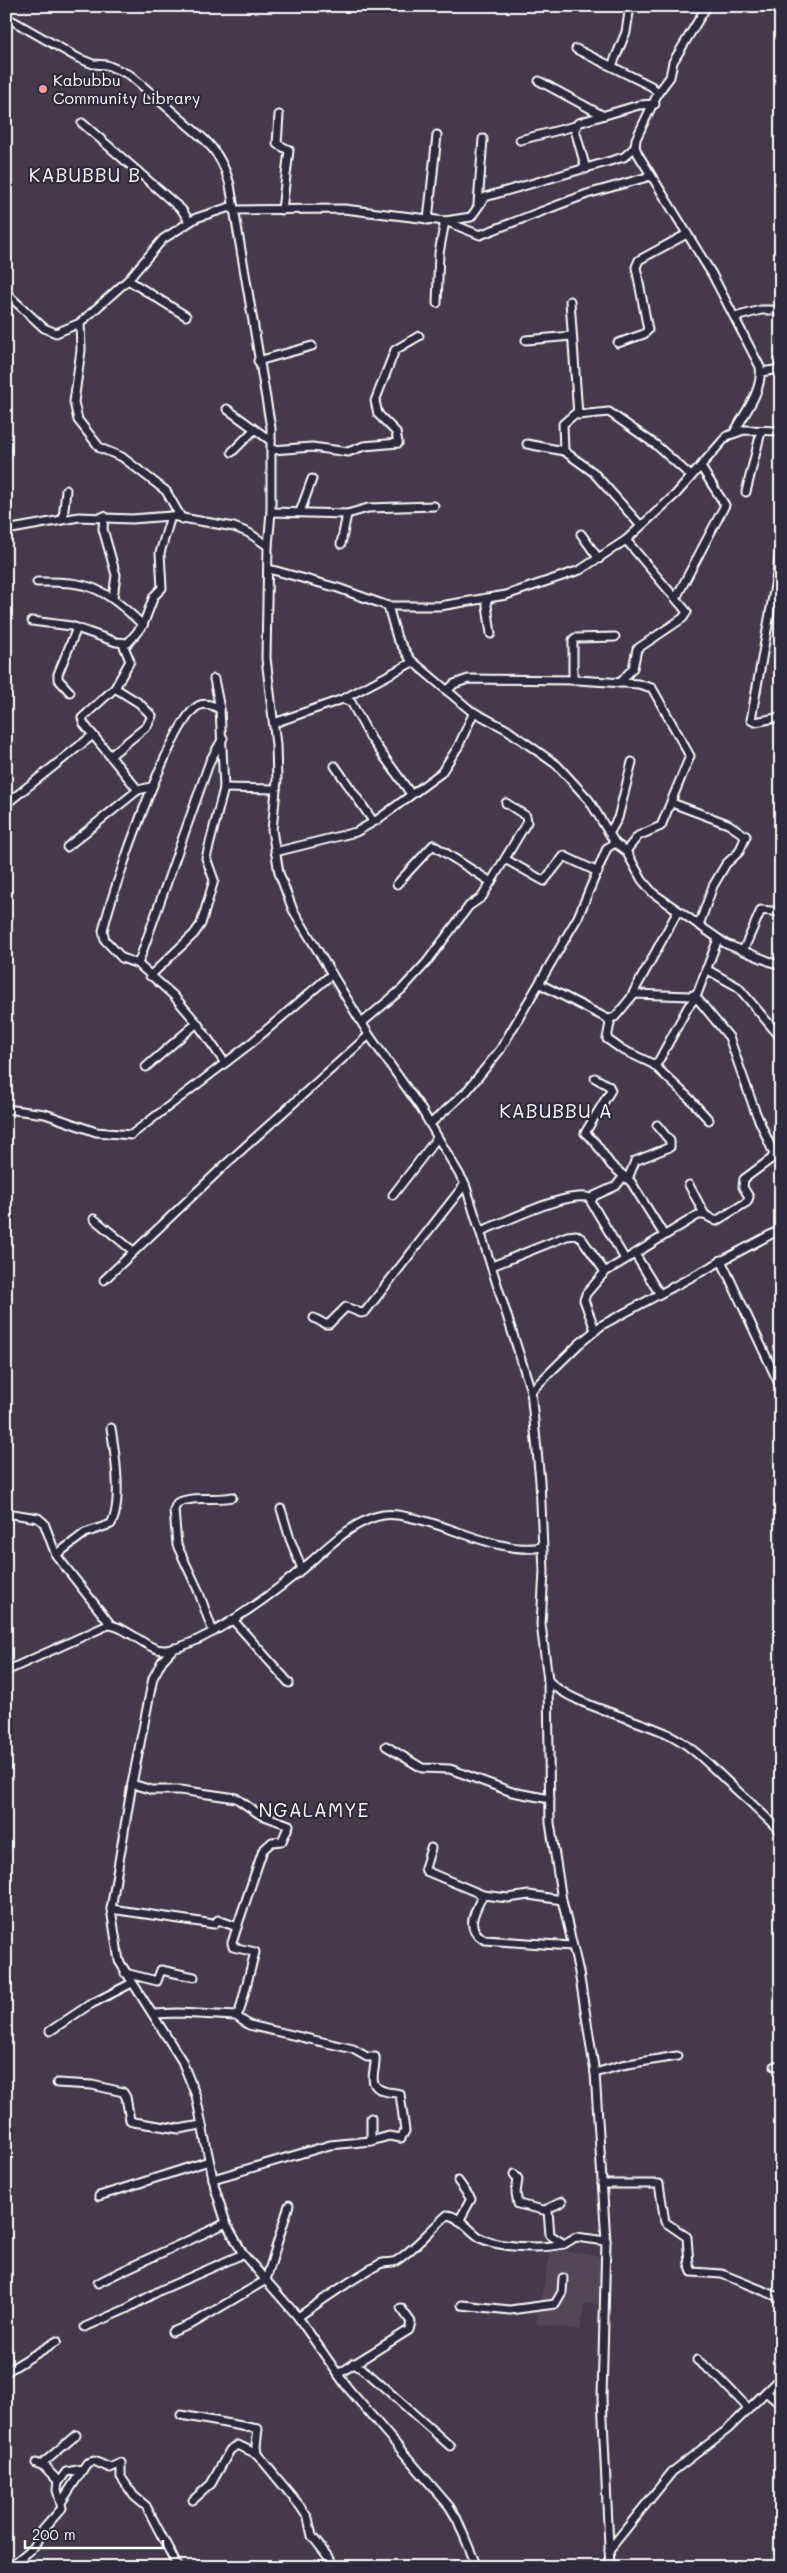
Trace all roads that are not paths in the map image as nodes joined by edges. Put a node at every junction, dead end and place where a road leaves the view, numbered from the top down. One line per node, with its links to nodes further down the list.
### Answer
1 (630, 6): 5 (street)
2 (706, 6): 7 (street)
3 (6, 16): 20 (street)
4 (576, 49): 5 (street)
5 (612, 66): 7 (street)
6 (539, 81): 10 (street)
7 (658, 93): 8 (street)
8 (655, 104): 10 (street); 16 (street)
9 (279, 115): 21 (street)
10 (602, 115): 12 (street)
11 (82, 123): 23 (street)
12 (575, 126): 15 (street); 17 (street)
13 (436, 135): 22 (street)
14 (483, 139): 19 (street)
15 (520, 140)
16 (635, 147): 17 (street); 18 (street)
17 (586, 169): 19 (street)
18 (652, 176): 24 (street); 25 (street)
19 (478, 205): 24 (street)
20 (233, 208): 21 (street); 23 (street); 39 (street)
21 (282, 210): 22 (street)
22 (428, 220): 24 (street)
23 (189, 221): 26 (street)
24 (444, 221): 29 (street)
25 (687, 234): 32 (street); 37 (street)
26 (128, 280): 31 (street); 33 (street)
27 (6, 293): 33 (street)
28 (570, 301): 35 (street)
29 (437, 303)
30 (781, 310): 32 (street)
31 (186, 316)
32 (735, 317): 41 (street)
33 (80, 323): 65 (street)
34 (419, 336): 50 (street)
35 (572, 336): 36 (street); 43 (street)
36 (526, 340)
37 (618, 343)
38 (312, 346): 39 (street)
39 (258, 361): 48 (street)
40 (781, 369): 41 (street)
41 (760, 372): 47 (street)
42 (227, 410): 44 (street)
43 (576, 412): 51 (street); 54 (street)
44 (254, 430): 48 (street); 52 (street)
45 (781, 431): 46 (street)
46 (761, 432): 47 (street); 57 (street)
47 (734, 433): 53 (street)
48 (271, 441): 50 (street)
49 (527, 444): 51 (street)
50 (272, 450): 59 (street)
51 (564, 451): 66 (street)
52 (232, 452)
53 (701, 467): 54 (street); 79 (street)
54 (691, 476): 66 (street)
55 (312, 479): 60 (street)
56 (66, 490): 64 (street)
57 (746, 492)
58 (434, 506): 61 (street)
59 (271, 512): 60 (street); 72 (street)
60 (300, 512): 61 (street)
61 (347, 514): 71 (street)
62 (104, 516): 63 (street); 64 (street); 77 (street)
63 (171, 516): 65 (street); 82 (street)
64 (64, 519): 67 (street)
65 (182, 519): 72 (street)
66 (641, 526): 70 (street)
67 (6, 530)
68 (581, 534): 74 (street)
69 (781, 538): 73 (street)
70 (626, 540): 74 (street); 79 (street)
71 (341, 544)
72 (268, 546): 75 (street)
73 (780, 555): 97 (street)
74 (599, 559): 78 (street)
75 (269, 569): 80 (street); 98 (street)
76 (37, 582): 77 (street)
77 (113, 598): 82 (street)
78 (486, 598): 80 (street); 84 (street)
79 (676, 598): 90 (street)
80 (388, 606): 87 (street)
81 (32, 621): 83 (street)
82 (143, 625): 86 (street)
83 (77, 628): 86 (street); 93 (street)
84 (491, 634)
85 (615, 637): 89 (street)
86 (123, 644): 91 (street)
87 (413, 662): 92 (street); 94 (street)
88 (214, 679): 95 (street)
89 (572, 680): 90 (street); 92 (street)
90 (620, 683): 110 (street)
91 (115, 688): 99 (street); 101 (street)
92 (447, 690): 96 (street)
93 (70, 692)
94 (348, 699): 98 (street); 108 (street)
95 (220, 709): 100 (street); 104 (street)
96 (474, 712): 108 (street); 113 (street)
97 (781, 717)
98 (274, 723): 106 (street)
99 (93, 735): 101 (street); 111 (street)
100 (223, 738): 105 (street); 127 (street)
101 (110, 756): 107 (street)
102 (632, 762): 113 (street)
103 (334, 766): 112 (street)
104 (151, 787): 107 (street); 127 (street)
105 (224, 788): 106 (street); 131 (street)
106 (276, 789): 117 (street)
107 (138, 790): 115 (street)
108 (411, 794): 112 (street)
109 (506, 803): 118 (street)
110 (672, 803): 116 (street); 124 (street)
111 (6, 804)
112 (373, 821): 117 (street)
113 (610, 832): 114 (street)
114 (615, 843): 116 (street); 119 (street)
115 (67, 847)
116 (626, 851): 122 (street)
117 (274, 852): 130 (street)
118 (505, 859): 119 (street); 120 (street)
119 (598, 872): 132 (street)
120 (490, 882): 121 (street); 136 (street)
121 (397, 884)
122 (678, 912): 124 (street); 133 (street)
123 (781, 912): 126 (street)
124 (699, 925): 125 (street)
125 (718, 939): 126 (street); 129 (street)
126 (744, 951): 128 (street)
127 (138, 964): 131 (street)
128 (781, 966)
129 (706, 969): 134 (street); 139 (street)
130 (332, 974): 136 (street); 140 (street)
131 (150, 976): 137 (street)
132 (540, 984): 135 (street); 146 (street)
133 (632, 995): 134 (street); 135 (street)
134 (693, 997): 141 (street); 149 (street)
135 (611, 1021): 141 (street)
136 (363, 1022): 138 (street)
137 (197, 1023): 140 (street); 142 (street)
138 (369, 1035): 146 (street); 161 (street)
139 (781, 1038)
140 (225, 1063): 144 (street)
141 (653, 1064): 145 (street)
142 (146, 1067)
143 (595, 1078): 151 (street)
144 (6, 1109)
145 (708, 1120)
146 (430, 1124): 148 (street)
147 (657, 1125): 151 (street)
148 (437, 1138): 152 (street); 154 (street)
149 (774, 1154): 150 (street); 156 (street)
150 (780, 1160)
151 (626, 1178): 155 (street); 160 (street)
152 (465, 1184): 159 (street); 169 (street)
153 (689, 1185): 156 (street)
154 (393, 1195)
155 (591, 1198): 159 (street); 163 (street)
156 (705, 1215): 160 (street)
157 (94, 1219): 161 (street)
158 (781, 1228): 164 (street)
159 (481, 1232): 165 (street)
160 (664, 1235): 162 (street)
161 (133, 1251): 167 (street)
162 (635, 1254): 163 (street); 168 (street)
163 (625, 1259): 166 (street)
164 (721, 1260): 168 (street); 171 (street)
165 (492, 1266): 166 (street); 172 (street)
166 (605, 1272): 170 (street)
167 (104, 1280)
168 (659, 1293): 170 (street)
169 (314, 1318)
170 (595, 1330): 172 (street)
171 (781, 1388)
172 (532, 1391): 177 (street)
173 (111, 1428): 178 (street)
174 (232, 1497): 182 (street)
175 (281, 1509): 179 (street)
176 (6, 1513): 178 (street)
177 (542, 1547): 179 (street); 187 (street)
178 (56, 1555): 181 (street)
179 (302, 1569): 180 (street)
180 (232, 1620): 182 (street); 188 (street)
181 (111, 1625): 184 (street); 186 (street)
182 (213, 1632): 183 (street)
183 (174, 1648): 184 (street); 185 (street)
184 (158, 1649): 185 (street)
185 (162, 1661): 190 (street)
186 (6, 1671)
187 (548, 1680): 191 (street); 192 (street)
188 (289, 1683)
189 (386, 1746): 191 (street)
190 (132, 1784): 196 (street); 197 (street)
191 (550, 1799): 195 (street)
192 (781, 1832)
193 (431, 1848): 194 (street)
194 (482, 1894): 195 (street); 198 (street)
195 (562, 1900): 198 (street)
196 (111, 1908): 197 (street); 199 (street)
197 (237, 1927): 203 (street)
198 (572, 1946): 206 (street)
199 (125, 1973): 200 (street); 201 (street)
200 (194, 1977)
201 (132, 1984): 202 (street); 204 (street)
202 (154, 2014): 203 (street); 209 (street)
203 (236, 2016): 210 (street)
204 (50, 2031)
205 (677, 2056): 206 (street)
206 (594, 2072): 215 (street)
207 (57, 2084): 209 (street)
208 (371, 2118): 210 (street)
209 (201, 2125): 211 (street)
210 (372, 2141): 213 (street)
211 (209, 2161): 213 (street); 216 (street)
212 (514, 2174): 219 (street)
213 (213, 2179): 221 (street)
214 (458, 2181): 220 (street)
215 (602, 2184): 223 (street); 230 (street)
216 (99, 2196)
217 (562, 2202): 219 (street)
218 (289, 2205): 228 (street)
219 (546, 2210): 222 (street)
220 (460, 2221): 225 (street); 233 (street)
221 (226, 2224): 226 (street); 229 (street)
222 (550, 2235): 224 (street); 225 (street)
223 (606, 2241): 224 (street); 253 (street)
224 (564, 2244): 225 (street)
225 (547, 2247)
226 (243, 2254): 228 (street); 234 (street)
227 (563, 2278): 231 (street)
228 (266, 2280): 233 (street); 235 (street)
229 (98, 2282)
230 (781, 2298)
231 (462, 2305)
232 (401, 2308): 238 (street)
233 (298, 2317): 240 (street)
234 (85, 2327)
235 (172, 2332)
236 (57, 2341): 239 (street)
237 (697, 2360): 244 (street)
238 (353, 2363): 240 (street); 247 (street)
239 (6, 2372)
240 (338, 2374): 257 (street)
241 (781, 2377): 242 (street)
242 (766, 2392): 243 (street); 244 (street)
243 (781, 2405)
244 (749, 2409): 253 (street)
245 (181, 2415): 248 (street)
246 (76, 2435): 250 (street)
247 (450, 2446)
248 (257, 2454): 251 (street); 256 (street)
249 (83, 2469): 250 (street); 252 (street); 255 (street)
250 (58, 2483): 252 (street)
251 (194, 2500)
252 (62, 2501): 254 (street)
253 (609, 2550): 258 (street)
254 (10, 2567)
255 (178, 2567)
256 (336, 2567)
257 (477, 2567)
258 (610, 2567)

